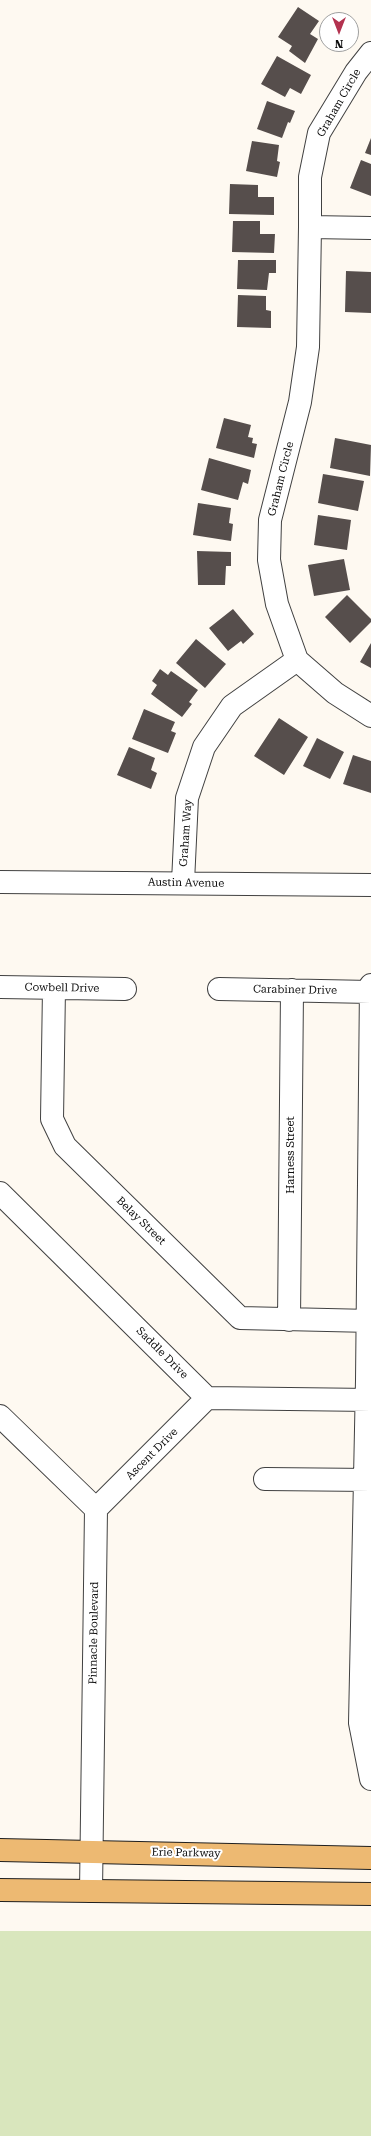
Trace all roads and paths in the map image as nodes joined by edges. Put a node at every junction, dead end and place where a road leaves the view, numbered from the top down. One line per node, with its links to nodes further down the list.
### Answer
1 (371, 53): 2 (street, Graham Circle)
2 (310, 227): 3 (street); 4 (street, Graham Circle)
3 (371, 228)
4 (298, 660): 5 (street, Graham Circle); 7 (street, Graham Way)
5 (371, 716)
6 (0, 882): 7 (street, Austin Avenue)
7 (183, 882): 8 (street, Austin Avenue)
8 (371, 885)
9 (371, 985): 15 (street)
10 (0, 988): 11 (street, Cowbell Drive)
11 (54, 988): 12 (street, Cowbell Drive); 17 (street, Belay Street)
12 (124, 989)
13 (219, 989): 14 (street, Carabiner Drive)
14 (292, 990): 15 (street, Carabiner Drive); 17 (street, Harness Street)
15 (371, 992): 18 (street)
16 (0, 1193): 19 (street, Saddle Drive)
17 (289, 1320): 18 (street, Belay Street)
18 (369, 1321): 20 (street)
19 (207, 1398): 20 (street); 24 (street, Ascent Drive)
20 (369, 1400): 23 (street)
21 (0, 1416): 24 (street)
22 (265, 1479): 23 (street)
23 (368, 1480): 25 (street)
24 (96, 1509): 28 (street, Pinnacle Boulevard)
25 (368, 1755): 26 (street)
26 (371, 1779)
27 (0, 1850): 28 (main road, Erie Parkway)
28 (92, 1851): 29 (main road, Erie Parkway); 31 (street, Pinnacle Boulevard)
29 (371, 1858)
30 (0, 1890): 31 (main road)
31 (91, 1891): 32 (main road)
32 (371, 1894)

